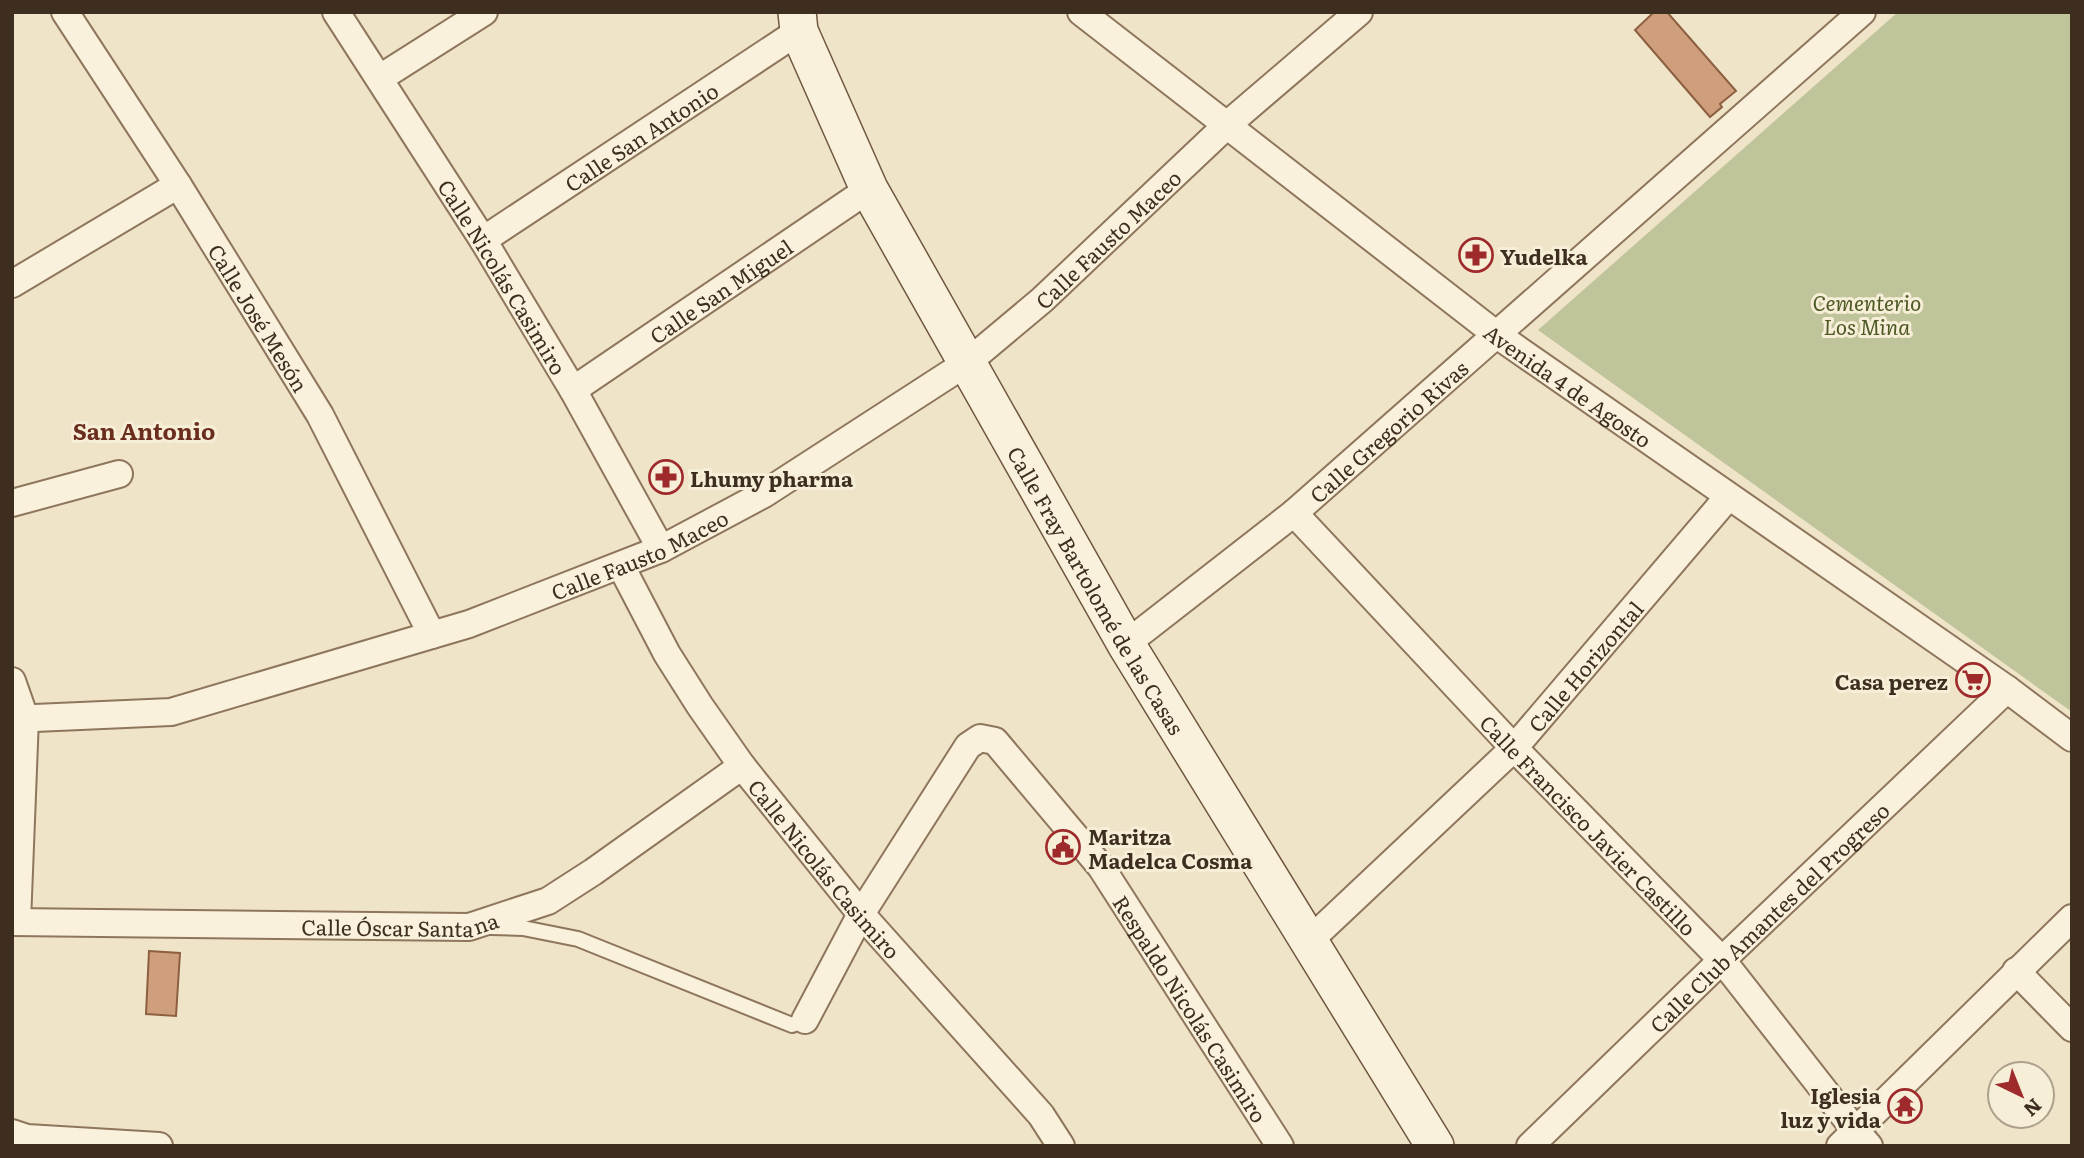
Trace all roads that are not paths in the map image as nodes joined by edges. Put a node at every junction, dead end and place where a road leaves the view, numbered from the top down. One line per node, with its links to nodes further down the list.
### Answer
1 (65, 12): 10 (street, Calle José Mesón)
2 (336, 12): 8 (street, Calle Nicolás Casimiro)
3 (484, 12): 8 (street)
4 (1081, 12): 9 (street, Avenida 4 de Agosto)
5 (1359, 12): 9 (street, Calle Fausto Maceo)
6 (1862, 12): 14 (street, Calle Gregorio Rivas)
7 (798, 22): 11 (main road, Calle Fray Bartolomé de las Casas); 12 (street, Calle San Antonio)
8 (380, 78): 12 (street, Calle Nicolás Casimiro)
9 (1227, 125): 14 (street, Avenida 4 de Agosto); 15 (street, Calle Fausto Maceo)
10 (177, 185): 13 (street); 23 (street, Calle José Mesón)
11 (869, 189): 15 (main road, Calle Fray Bartolomé de las Casas); 16 (street, Calle San Miguel)
12 (483, 240): 16 (street, Calle Nicolás Casimiro)
13 (12, 284)
14 (1497, 335): 18 (street, Avenida 4 de Agosto); 20 (street, Calle Gregorio Rivas)
15 (968, 362): 21 (street, Calle Fausto Maceo); 24 (main road, Calle Fray Bartolomé de las Casas)
16 (573, 390): 21 (street, Calle Nicolás Casimiro)
17 (119, 474): 19 (street)
18 (1728, 498): 26 (street, Avenida 4 de Agosto); 29 (street, Calle Horizontal)
19 (12, 503)
20 (1294, 513): 24 (street, Calle Gregorio Rivas); 29 (street, Calle Francisco Javier Castillo)
21 (661, 549): 22 (street, Calle Fausto Maceo)
22 (621, 566): 23 (street, Calle Fausto Maceo); 30 (street, Calle Nicolás Casimiro)
23 (432, 635): 27 (street, Calle Fausto Maceo)
24 (1126, 644): 35 (main road, Calle Fray Bartolomé de las Casas)
25 (12, 681): 27 (street)
26 (2007, 689): 28 (street, Avenida 4 de Agosto); 36 (street, Calle Club Amantes del Progreso)
27 (19, 719): 33 (street)
28 (2072, 738)
29 (1514, 748): 35 (street, Calle Horizontal); 36 (street, Calle Francisco Javier Castillo)
30 (742, 766): 31 (street, Calle Nicolás Casimiro); 34 (street, Calle Óscar Santana)
31 (862, 914): 38 (street); 43 (street, Calle Nicolás Casimiro); 44 (street, Respaldo Nicolás Casimiro)
32 (2072, 918): 37 (street)
33 (15, 922): 34 (street, Calle Óscar Santana)
34 (469, 927): 38 (lane)
35 (1309, 941): 45 (main road, Calle Fray Bartolomé de las Casas)
36 (1722, 960): 41 (street, Calle Francisco Javier Castillo); 46 (street, Calle Club Amantes del Progreso)
37 (2016, 971): 39 (street); 41 (street)
38 (805, 1020)
39 (2072, 1028)
40 (22, 1139): 42 (street)
41 (1855, 1141)
42 (159, 1146)
43 (1061, 1146)
44 (1280, 1146)
45 (1435, 1146)
46 (1530, 1146)

